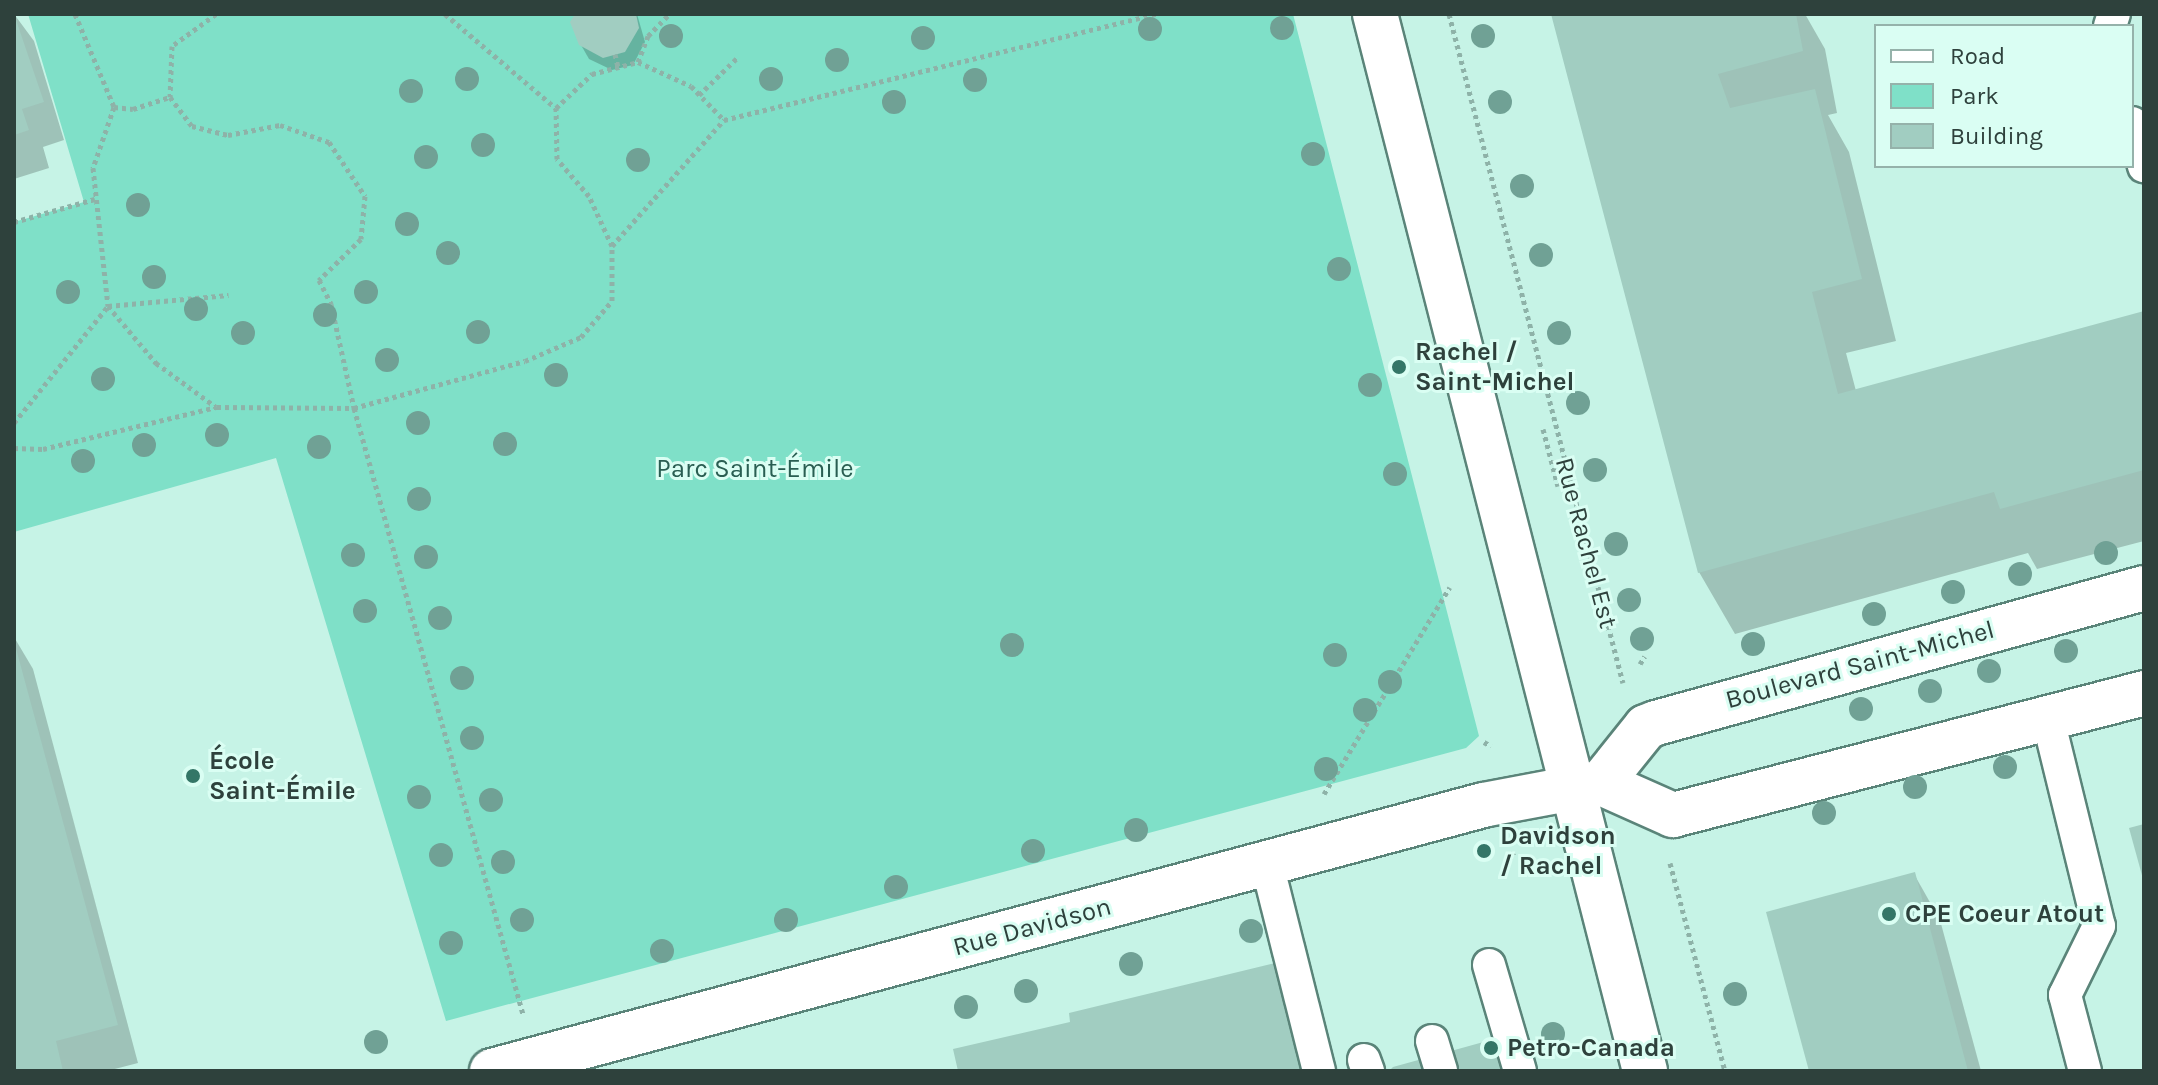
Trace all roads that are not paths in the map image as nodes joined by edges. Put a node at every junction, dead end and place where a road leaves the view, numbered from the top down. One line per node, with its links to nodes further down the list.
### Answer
1 (1375, 14): 7 (main road)
2 (2134, 130): 3 (lane)
3 (2144, 166)
4 (2144, 588): 7 (main road, Boulevard Saint-Michel)
5 (2144, 693): 6 (main road)
6 (2048, 719): 7 (main road); 14 (lane)
7 (1587, 785): 8 (main road, Rue Davidson); 13 (main road)
8 (1267, 864): 10 (main road, Rue Davidson); 11 (lane)
9 (1489, 965): 12 (lane)
10 (492, 1071)
11 (1319, 1071)
12 (1520, 1071)
13 (1645, 1071)
14 (2085, 1071)

